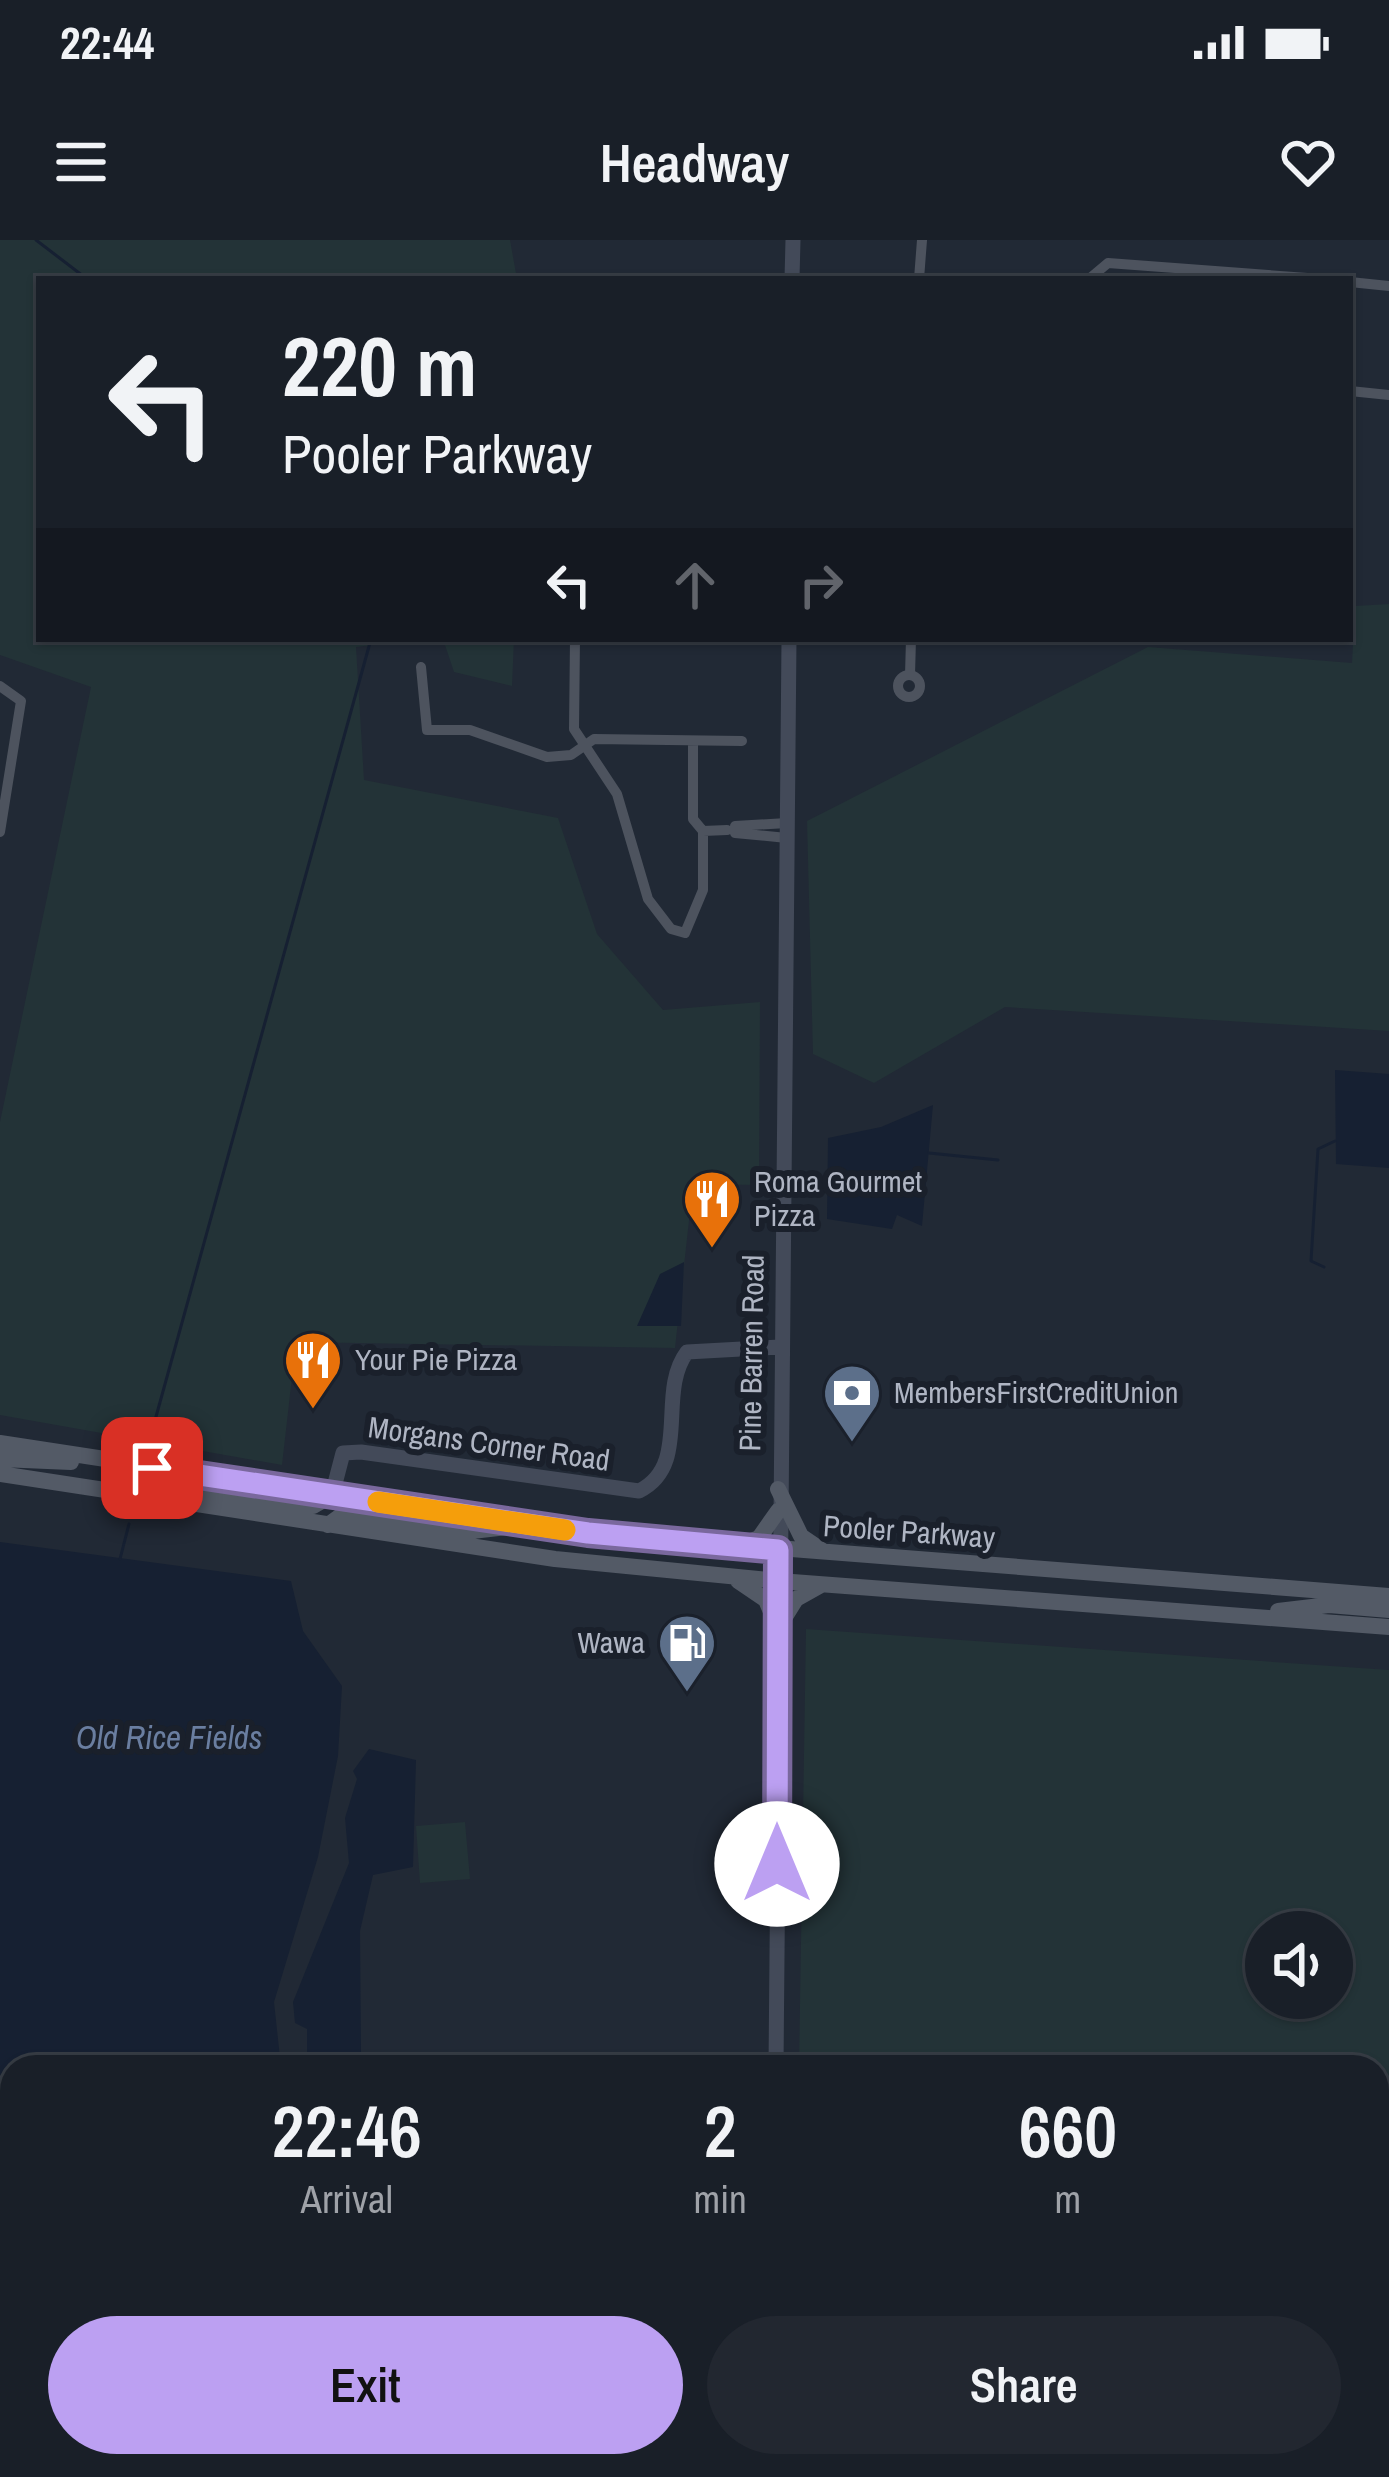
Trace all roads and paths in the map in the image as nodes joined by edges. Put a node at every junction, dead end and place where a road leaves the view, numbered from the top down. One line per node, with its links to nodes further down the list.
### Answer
1 (793, 240): 3 (main road)
2 (922, 240): 4 (street)
3 (792, 276)
4 (919, 276)
5 (1092, 276): 6 (street)
6 (1281, 276)
7 (1353, 282): 8 (street)
8 (1389, 286)
9 (1353, 391): 10 (street)
10 (1389, 395)
11 (575, 642): 19 (street)
12 (789, 642): 21 (main road, Pine Barren Road)
13 (910, 642): 15 (street)
14 (421, 667): 19 (street)
15 (910, 675)
16 (0, 686): 22 (street)
17 (693, 741): 18 (street); 19 (street); 20 (street)
18 (742, 742)
19 (584, 745): 20 (street)
20 (703, 830): 21 (street)
21 (787, 831): 23 (main road, Pine Barren Road)
22 (0, 832)
23 (779, 1347): 28 (main road, Pine Barren Road); 30 (main road, Morgans Corner Road)
24 (0, 1443): 26 (main road, Pooler Parkway)
25 (0, 1459): 26 (main road)
26 (107, 1460): 30 (main road, Pooler Parkway)
27 (0, 1474): 29 (main road, Pooler Parkway)
28 (778, 1489): 31 (main road, Pine Barren Road); 36 (main road)
29 (135, 1495): 30 (main road); 32 (main road, Pooler Parkway)
30 (332, 1495): 33 (main road, Pooler Parkway)
31 (778, 1511): 34 (main road); 35 (main road, Pine Barren Road)
32 (328, 1525): 33 (main road); 37 (main road, Pooler Parkway)
33 (531, 1525): 34 (main road, Pooler Parkway)
34 (733, 1546): 35 (main road, Pooler Parkway)
35 (778, 1550): 36 (main road, Pooler Parkway); 38 (main road, Pine Barren Road)
36 (830, 1554): 40 (main road, Pooler Parkway)
37 (730, 1577): 38 (main road, Pooler Parkway); 44 (main road)
38 (779, 1581): 39 (main road, Pooler Parkway); 44 (main road, Pine Barren Road)
39 (822, 1584): 42 (main road, Pooler Parkway); 44 (main road)
40 (1389, 1596)
41 (1389, 1610): 42 (main road)
42 (1235, 1615): 43 (main road, Pooler Parkway)
43 (1389, 1627)
44 (778, 1628): 45 (main road, Pine Barren Road)
45 (776, 2055)

